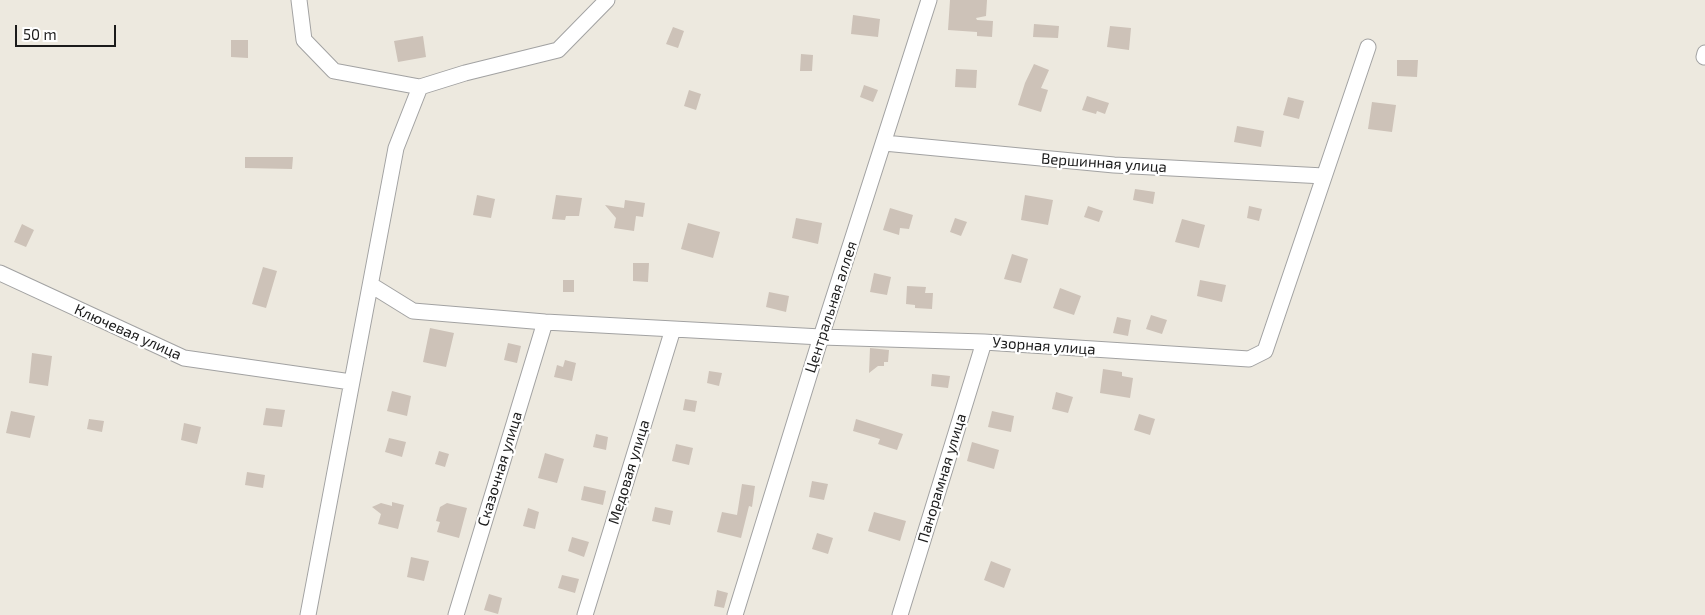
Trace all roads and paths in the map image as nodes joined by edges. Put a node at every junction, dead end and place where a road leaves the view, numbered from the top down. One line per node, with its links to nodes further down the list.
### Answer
1 (299, 0): 5 (street)
2 (607, 0): 5 (street)
3 (929, 0): 6 (street, Центральная аллея)
4 (1368, 47): 7 (street)
5 (420, 87): 9 (street)
6 (884, 143): 7 (street, Вершинная улица); 12 (street, Центральная аллея)
7 (1324, 176): 13 (street, Узорная улица)
8 (0, 273): 14 (street, Ключевая улица)
9 (371, 285): 10 (street, Узорная улица); 14 (street)
10 (546, 322): 11 (street, Узорная улица); 16 (street, Сказочная улица)
11 (674, 329): 12 (street, Узорная улица); 17 (street, Медовая улица)
12 (821, 337): 13 (street, Узорная улица); 18 (street, Центральная аллея)
13 (984, 342): 19 (street, Панорамная улица)
14 (351, 382): 15 (street)
15 (308, 615)
16 (456, 615)
17 (585, 615)
18 (735, 615)
19 (900, 615)

